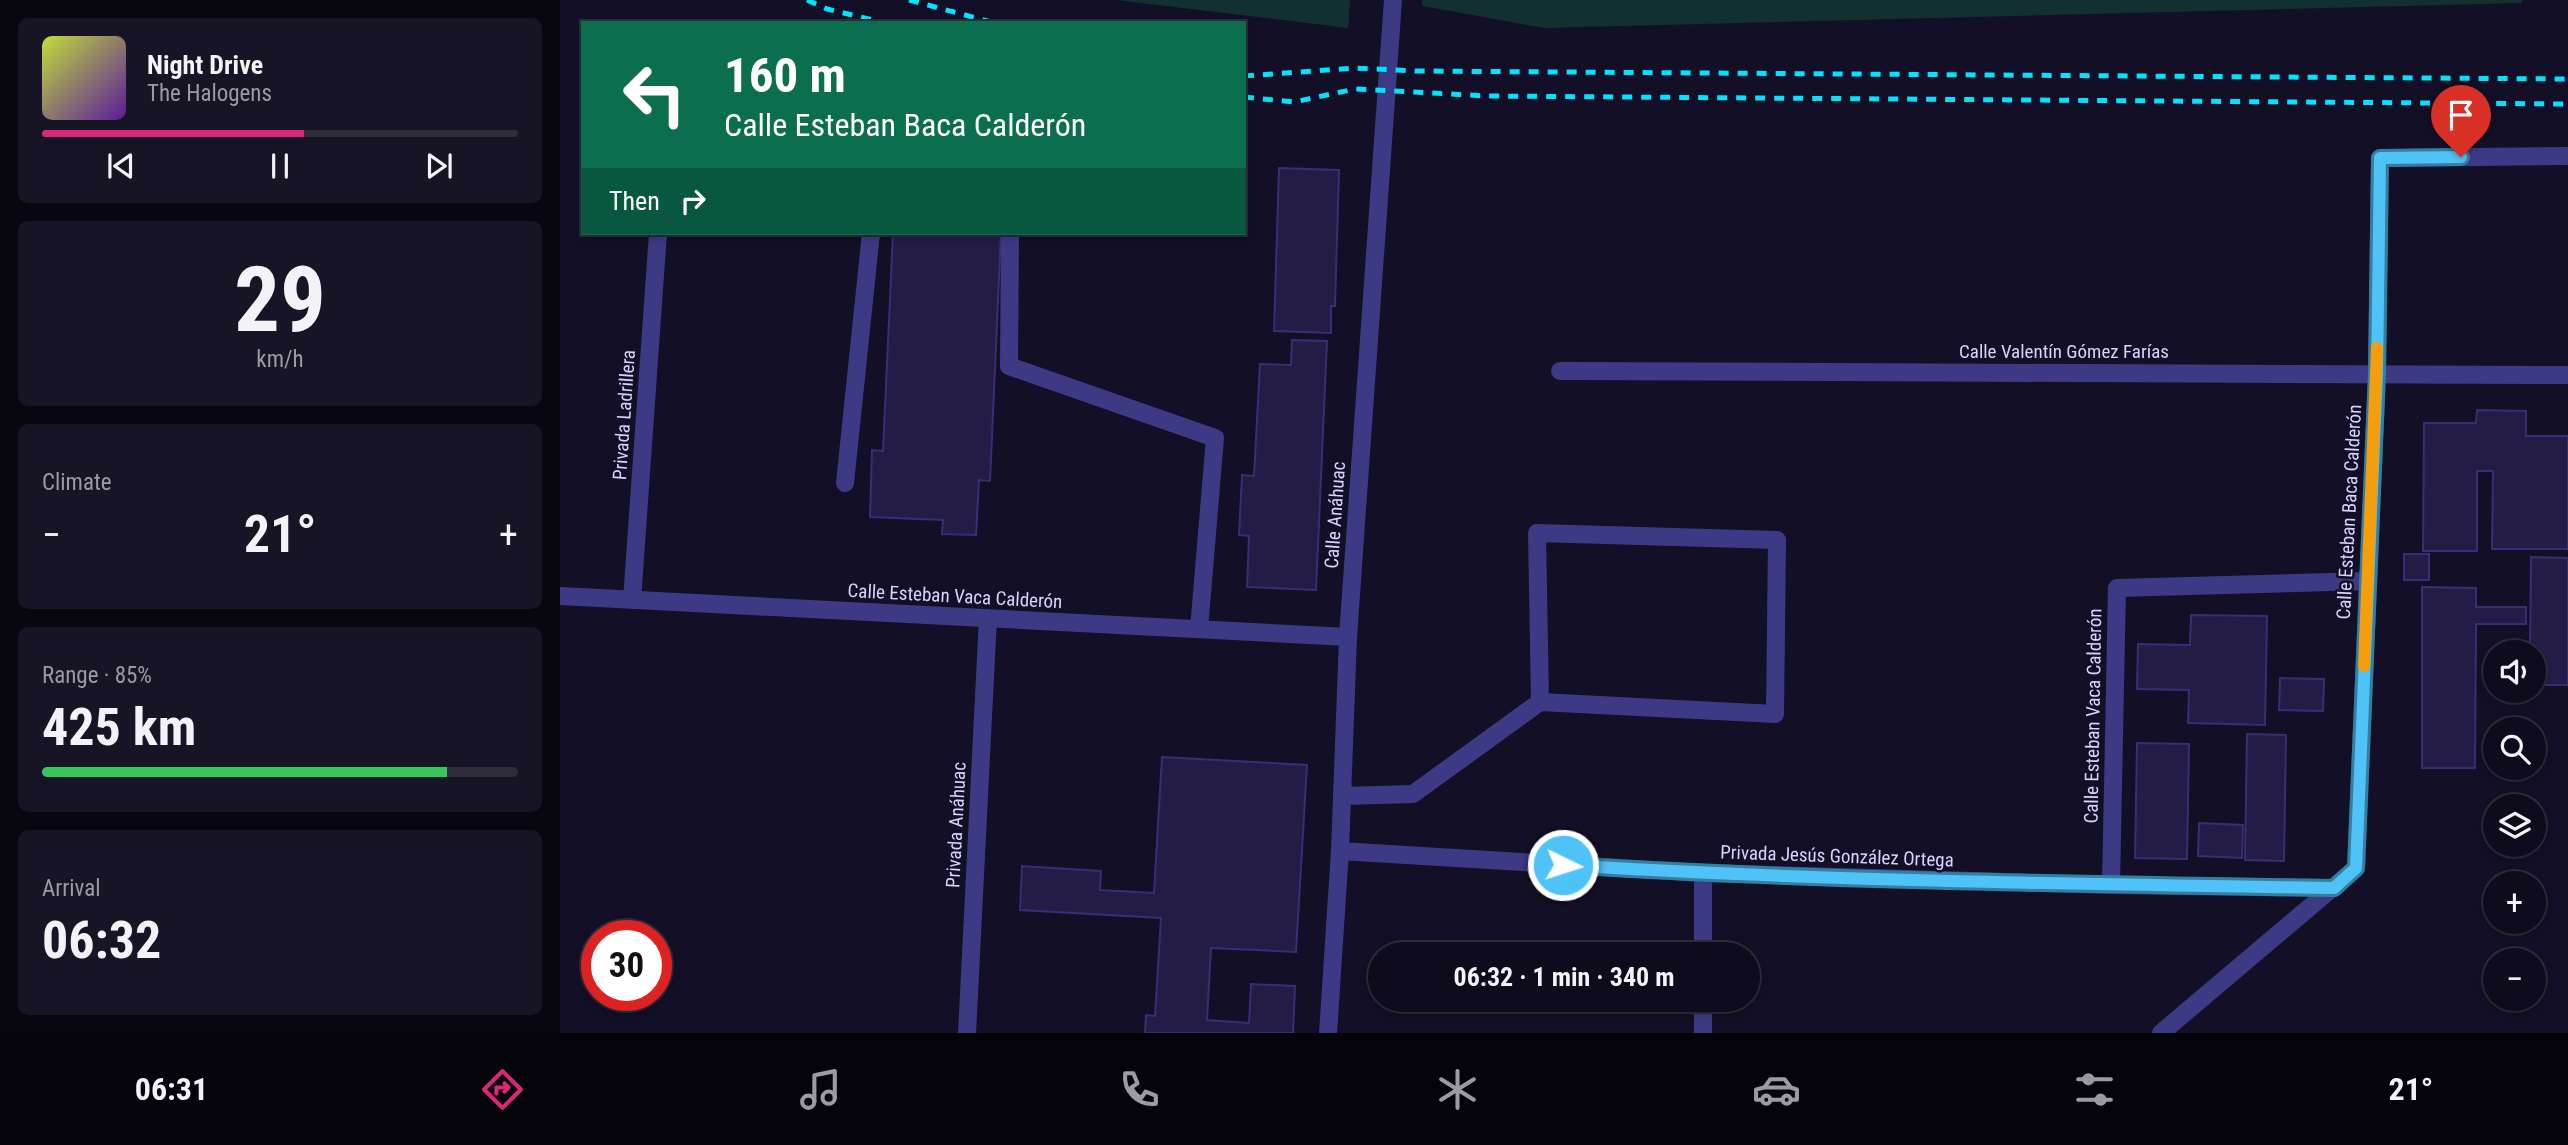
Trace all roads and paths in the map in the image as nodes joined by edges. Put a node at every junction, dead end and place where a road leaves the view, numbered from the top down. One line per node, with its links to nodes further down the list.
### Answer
1 (1393, 0): 15 (street, Calle Anáhuac)
2 (2568, 156): 7 (street, Calle Esteban Baca Calderón)
3 (658, 235): 12 (street, Privada Ladrillera)
4 (871, 235): 9 (street)
5 (1010, 235): 14 (street)
6 (1560, 371): 7 (street, Calle Valentín Gómez Farías)
7 (2377, 373): 8 (street, Calle Valentín Gómez Farías); 10 (street, Calle Esteban Baca Calderón)
8 (2568, 375)
9 (845, 483)
10 (2367, 581): 20 (street, Calle Esteban Vaca Calderón); 21 (street, Calle Esteban Baca Calderón)
11 (560, 596): 12 (street, Calle Esteban Vaca Calderón)
12 (632, 600): 13 (street, Calle Esteban Vaca Calderón)
13 (988, 618): 14 (street, Calle Esteban Vaca Calderón); 24 (street, Privada Anáhuac)
14 (1199, 629): 15 (street, Calle Esteban Vaca Calderón)
15 (1348, 638): 17 (street, Calle Anáhuac)
16 (1540, 702): 16 (street); 17 (street)
17 (1343, 796): 18 (street, Calle Anáhuac)
18 (1340, 852): 19 (street, Privada Jesús González Ortega); 25 (street, Calle Anáhuac)
19 (1703, 873): 20 (street, Privada Jesús González Ortega); 22 (street)
20 (2110, 885): 21 (street, Privada Jesús González Ortega)
21 (2334, 888): 27 (street)
22 (1703, 942)
23 (1703, 1012): 26 (street)
24 (967, 1033)
25 (1328, 1033)
26 (1703, 1033)
27 (2161, 1033)

